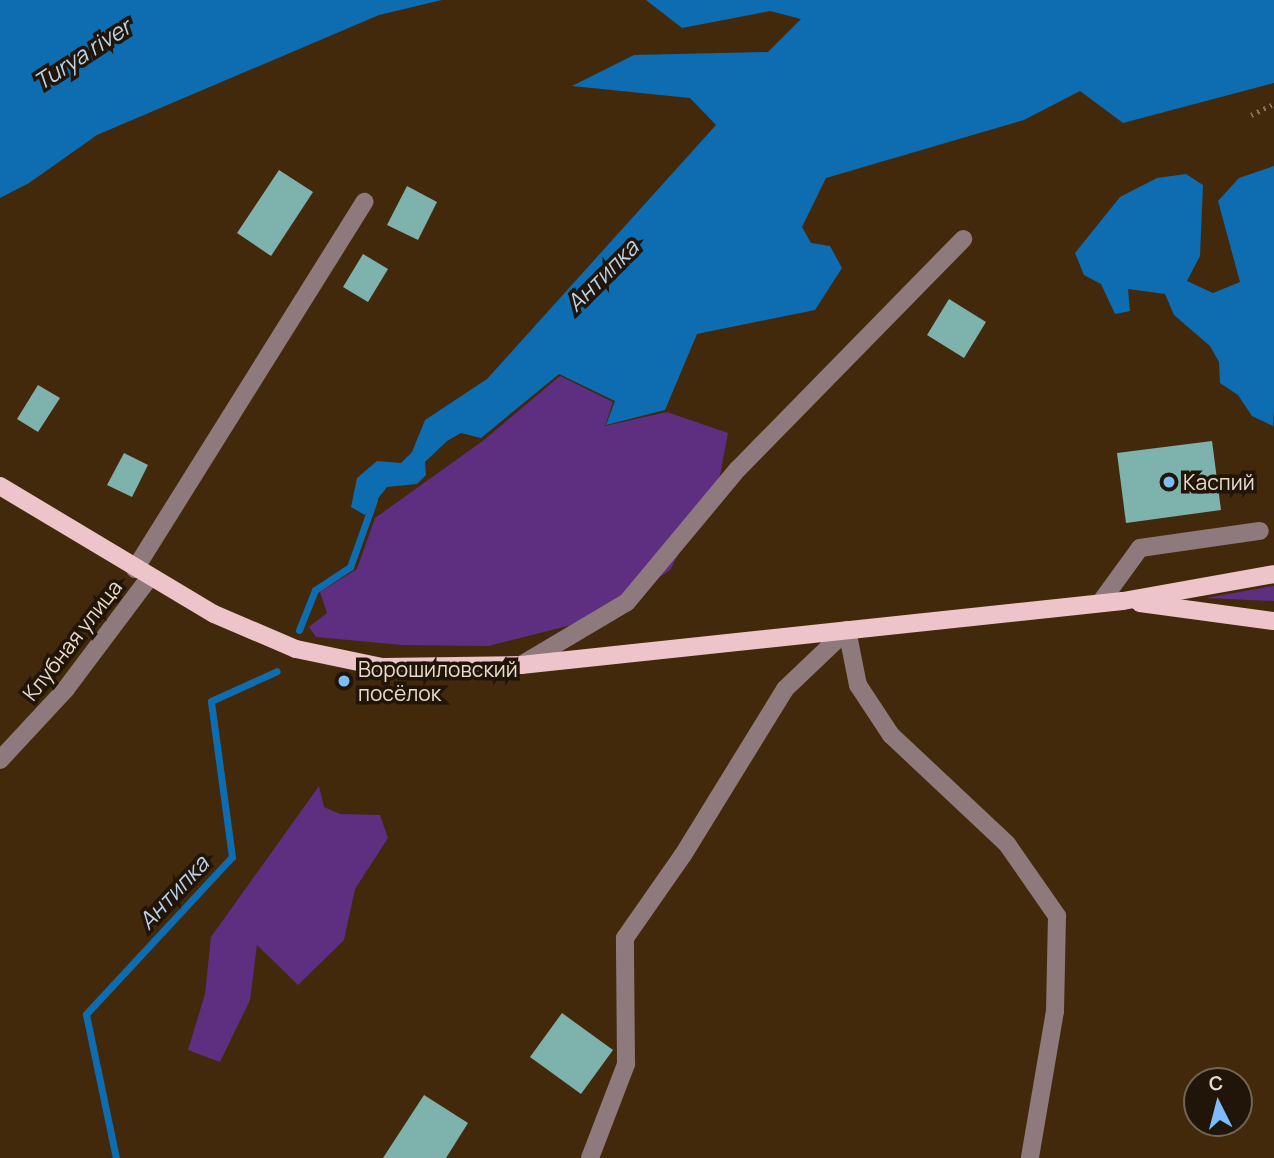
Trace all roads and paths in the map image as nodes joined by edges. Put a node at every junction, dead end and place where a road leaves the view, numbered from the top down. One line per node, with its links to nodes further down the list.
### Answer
1 (1274, 104): 2 (path)
2 (1251, 115)
3 (364, 202): 7 (street, Клубная улица)
4 (963, 239): 13 (street)
5 (0, 486): 7 (main road)
6 (1260, 531): 10 (street)
7 (142, 574): 13 (main road); 14 (street, Клубная улица)
8 (1274, 574): 9 (main road)
9 (1123, 601): 10 (main road); 11 (main road)
10 (1100, 603): 12 (main road)
11 (1274, 621)
12 (847, 630): 13 (main road); 15 (street); 16 (street)
13 (521, 665)
14 (0, 760)
15 (590, 1158)
16 (1030, 1158)

